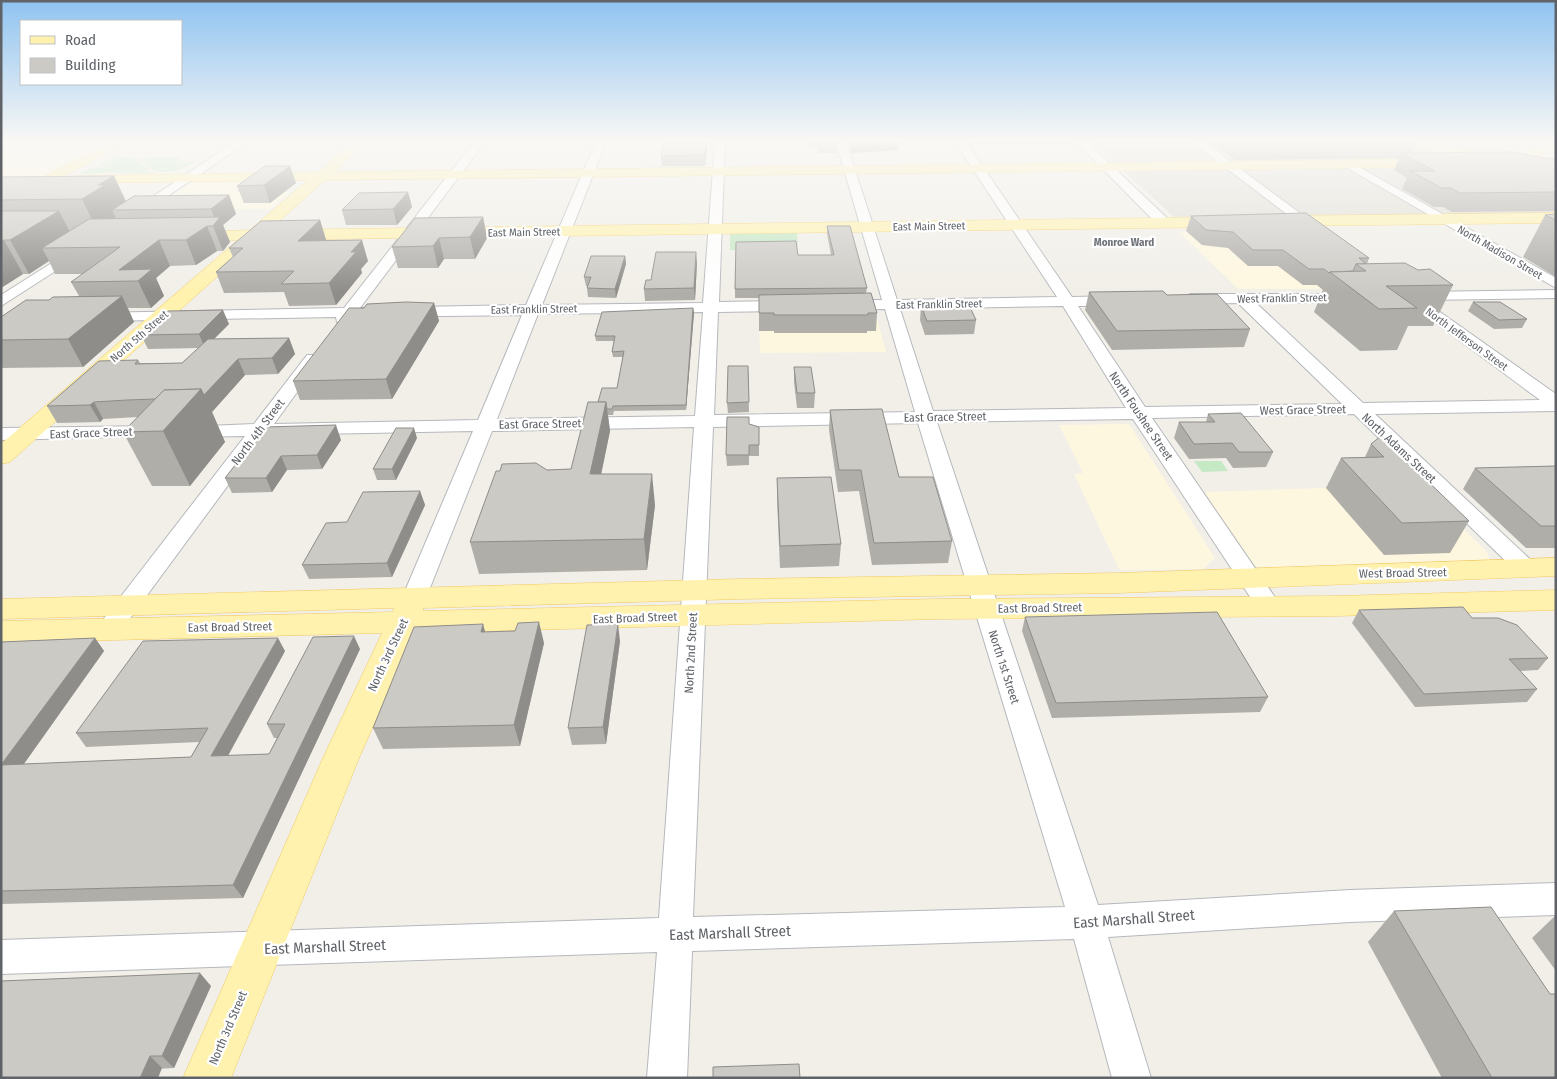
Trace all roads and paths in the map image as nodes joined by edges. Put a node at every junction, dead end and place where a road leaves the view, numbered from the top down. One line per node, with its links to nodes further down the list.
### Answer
1 (26, 192): 12 (main road)
2 (167, 192): 13 (street)
3 (303, 192): 25 (main road, North 5th Street)
4 (439, 192): 24 (street)
5 (580, 192): 23 (street, North 3rd Street)
6 (716, 192): 22 (street, North 2nd Street)
7 (856, 192): 21 (street, North 1st Street)
8 (995, 192): 20 (street, North Foushee Street)
9 (1132, 192): 19 (street)
10 (1265, 192): 16 (street)
11 (1398, 192): 15 (street, North Madison Street)
12 (1, 206)
13 (129, 217)
14 (1556, 218): 15 (main road)
15 (1444, 219): 16 (main road); 29 (street, North Madison Street)
16 (1305, 221): 18 (main road); 27 (street)
17 (1242, 222): 19 (main road, East Main Street)
18 (1262, 222)
19 (1164, 223): 20 (main road, East Main Street)
20 (1016, 225): 21 (main road, East Main Street); 35 (street, North Foushee Street)
21 (867, 227): 22 (main road, East Main Street); 38 (street, North 1st Street)
22 (713, 229): 23 (main road, East Main Street); 39 (street, North 2nd Street)
23 (564, 231): 24 (main road, East Main Street); 41 (street, North 3rd Street)
24 (407, 233): 25 (main road, East Main Street); 42 (street)
25 (254, 235): 26 (main road, East Main Street); 43 (main road, North 5th Street)
26 (171, 236)
27 (1330, 239)
28 (80, 240): 36 (street)
29 (1556, 284)
30 (1556, 294): 47 (street, North Jefferson Street)
31 (1362, 297): 32 (street, West Franklin Street)
32 (1242, 298): 34 (street, West Franklin Street); 48 (street, North Adams Street)
33 (1132, 300): 35 (street)
34 (1172, 300)
35 (1067, 301): 38 (street, East Franklin Street); 49 (street, North Foushee Street)
36 (1, 302)
37 (830, 305): 38 (street, East Franklin Street)
38 (891, 305): 50 (street, North 1st Street)
39 (710, 306): 40 (street, East Franklin Street); 41 (street, East Franklin Street); 51 (street, North 2nd Street)
40 (802, 306)
41 (532, 309): 42 (street, East Franklin Street); 52 (street, North 3rd Street)
42 (349, 312): 43 (street, East Franklin Street); 45 (street)
43 (163, 315): 44 (street, East Franklin Street); 55 (main road, North 5th Street)
44 (84, 316)
45 (334, 331)
46 (322, 346): 53 (street, North 4th Street)
47 (1556, 404): 48 (street, West Grace Street)
48 (1358, 409): 49 (street, West Grace Street); 58 (street, North Adams Street)
49 (1140, 413): 50 (street, East Grace Street); 59 (street, North Foushee Street)
50 (925, 417): 51 (street, East Grace Street); 60 (street, North 1st Street)
51 (703, 421): 52 (street, East Grace Street); 62 (street, North 2nd Street)
52 (484, 426): 53 (street, East Grace Street); 66 (street, North 3rd Street)
53 (260, 429): 55 (street, East Grace Street); 63 (street, North 4th Street)
54 (1, 434): 55 (street, East Grace Street)
55 (27, 434): 56 (main road, North 5th Street)
56 (1, 457)
57 (1556, 567): 58 (main road, West Broad Street)
58 (1526, 568): 59 (main road, West Broad Street); 61 (main road, North Adams Street)
59 (1250, 577): 60 (main road, East Broad Street); 64 (street, North Foushee Street)
60 (981, 597): 62 (main road, East Broad Street); 64 (main road, East Broad Street); 70 (street, North 1st Street)
61 (1556, 599): 64 (main road)
62 (694, 603): 66 (main road, East Broad Street); 71 (street, North 2nd Street)
63 (126, 606): 65 (main road, East Broad Street); 66 (main road, East Broad Street); 67 (street, North 4th Street)
64 (1269, 606)
65 (1, 609)
66 (408, 611): 67 (main road, East Broad Street); 72 (main road, North 3rd Street)
67 (108, 630): 68 (main road, East Broad Street)
68 (1, 632)
69 (1556, 899): 70 (street, East Marshall Street)
70 (1086, 922): 71 (street, East Marshall Street); 76 (street, North 1st Street)
71 (675, 936): 72 (street, East Marshall Street); 75 (street, North 2nd Street)
72 (261, 949): 73 (street, East Marshall Street); 74 (main road, North 3rd Street)
73 (1, 957)
74 (207, 1078)
75 (667, 1078)
76 (1132, 1078)

